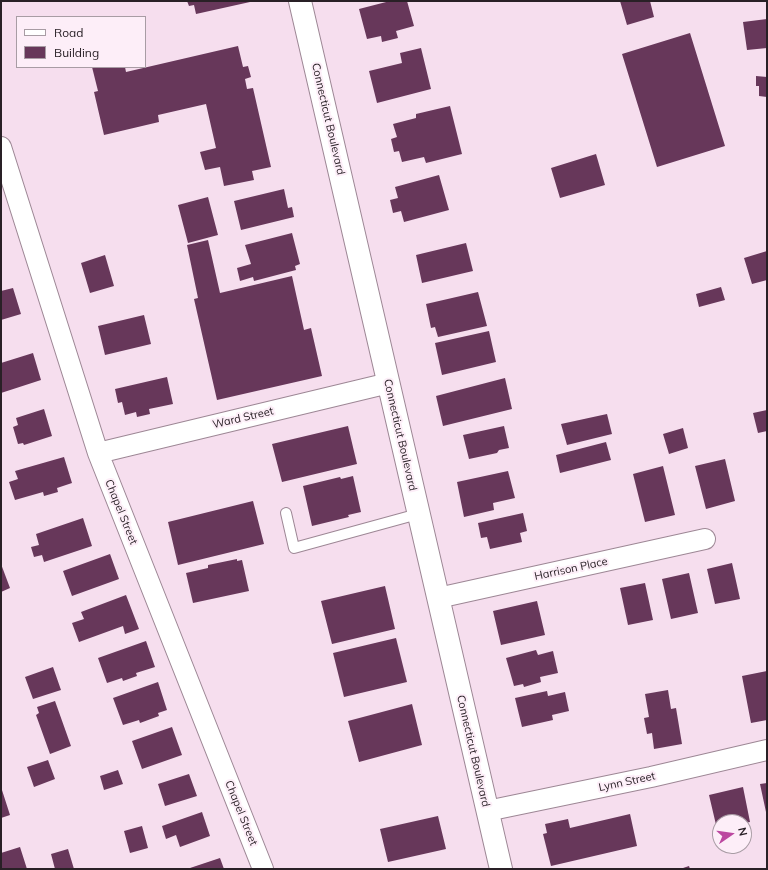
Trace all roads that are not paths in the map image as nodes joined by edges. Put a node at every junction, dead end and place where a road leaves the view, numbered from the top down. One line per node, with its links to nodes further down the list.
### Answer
1 (300, 1): 3 (main road, Connecticut Boulevard)
2 (1, 147): 4 (street, Chapel Street)
3 (389, 383): 4 (street, Ward Street); 6 (main road, Connecticut Boulevard)
4 (98, 453): 11 (street, Chapel Street)
5 (286, 513): 6 (lane)
6 (418, 514): 8 (main road, Connecticut Boulevard)
7 (705, 539): 8 (street, Harrison Place)
8 (438, 598): 10 (main road, Connecticut Boulevard)
9 (767, 750): 10 (street, Lynn Street)
10 (487, 811): 12 (main road, Connecticut Boulevard)
11 (264, 869)
12 (501, 869)

